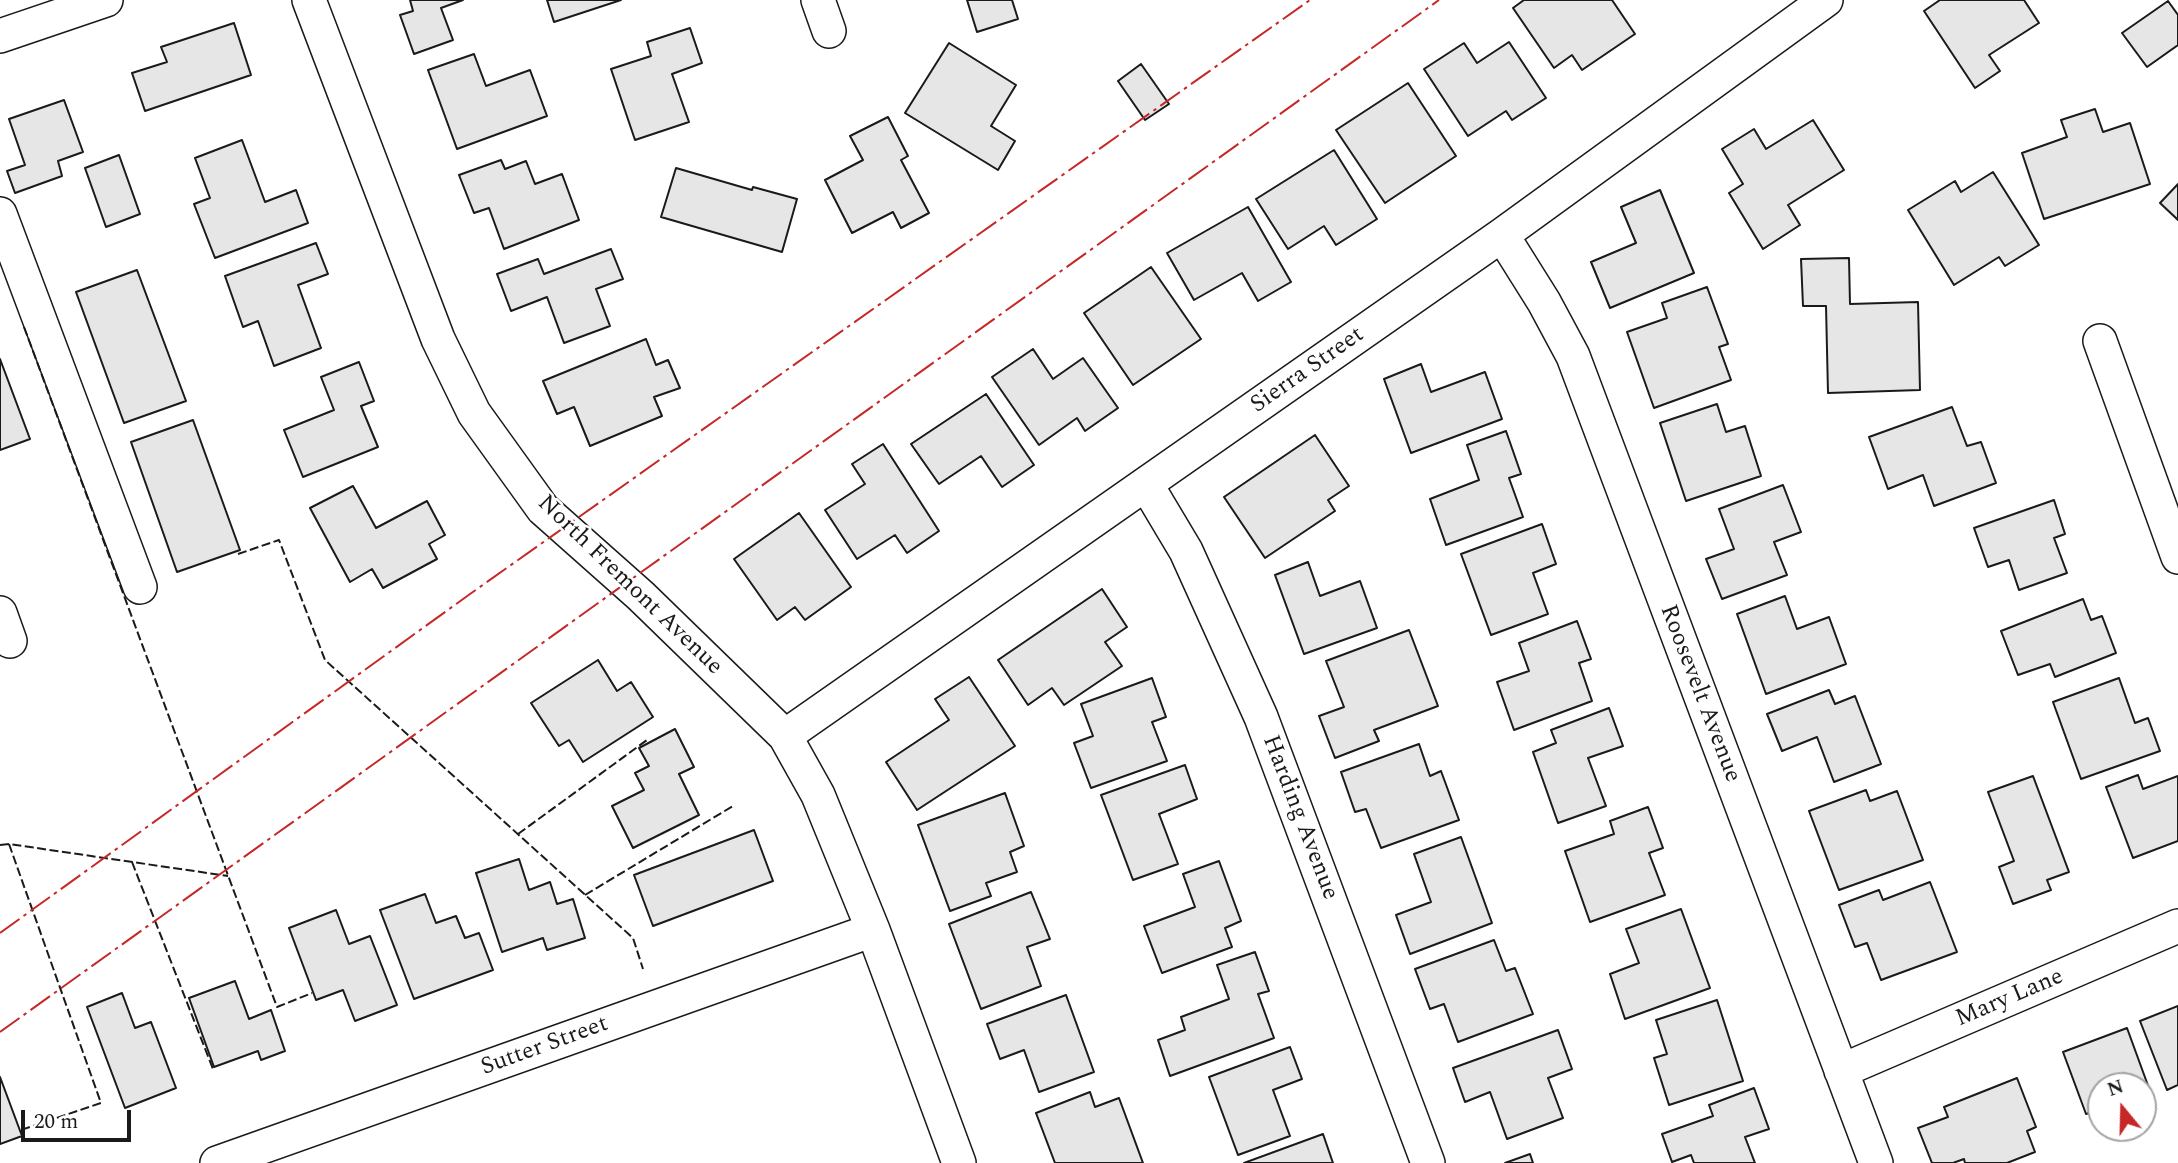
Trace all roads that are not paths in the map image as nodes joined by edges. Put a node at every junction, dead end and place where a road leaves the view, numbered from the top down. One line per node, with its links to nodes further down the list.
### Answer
1 (106, 0): 4 (street)
2 (309, 0): 11 (street, North Fremont Avenue)
3 (1826, 0): 6 (street, Sierra Street)
4 (0, 36)
5 (0, 214): 10 (street)
6 (1502, 235): 8 (street, Sierra Street); 14 (street, Roosevelt Avenue)
7 (2100, 341): 9 (street)
8 (1146, 484): 11 (street, Sierra Street); 17 (street, Harding Avenue)
9 (2178, 557)
10 (140, 587)
11 (785, 736): 13 (street, North Fremont Avenue)
12 (2178, 926): 14 (street, Mary Lane)
13 (873, 930): 15 (street, Sutter Street); 16 (street, North Fremont Avenue)
14 (1841, 1071): 18 (street, Roosevelt Avenue)
15 (217, 1163)
16 (959, 1163)
17 (1428, 1163)
18 (1875, 1163)

